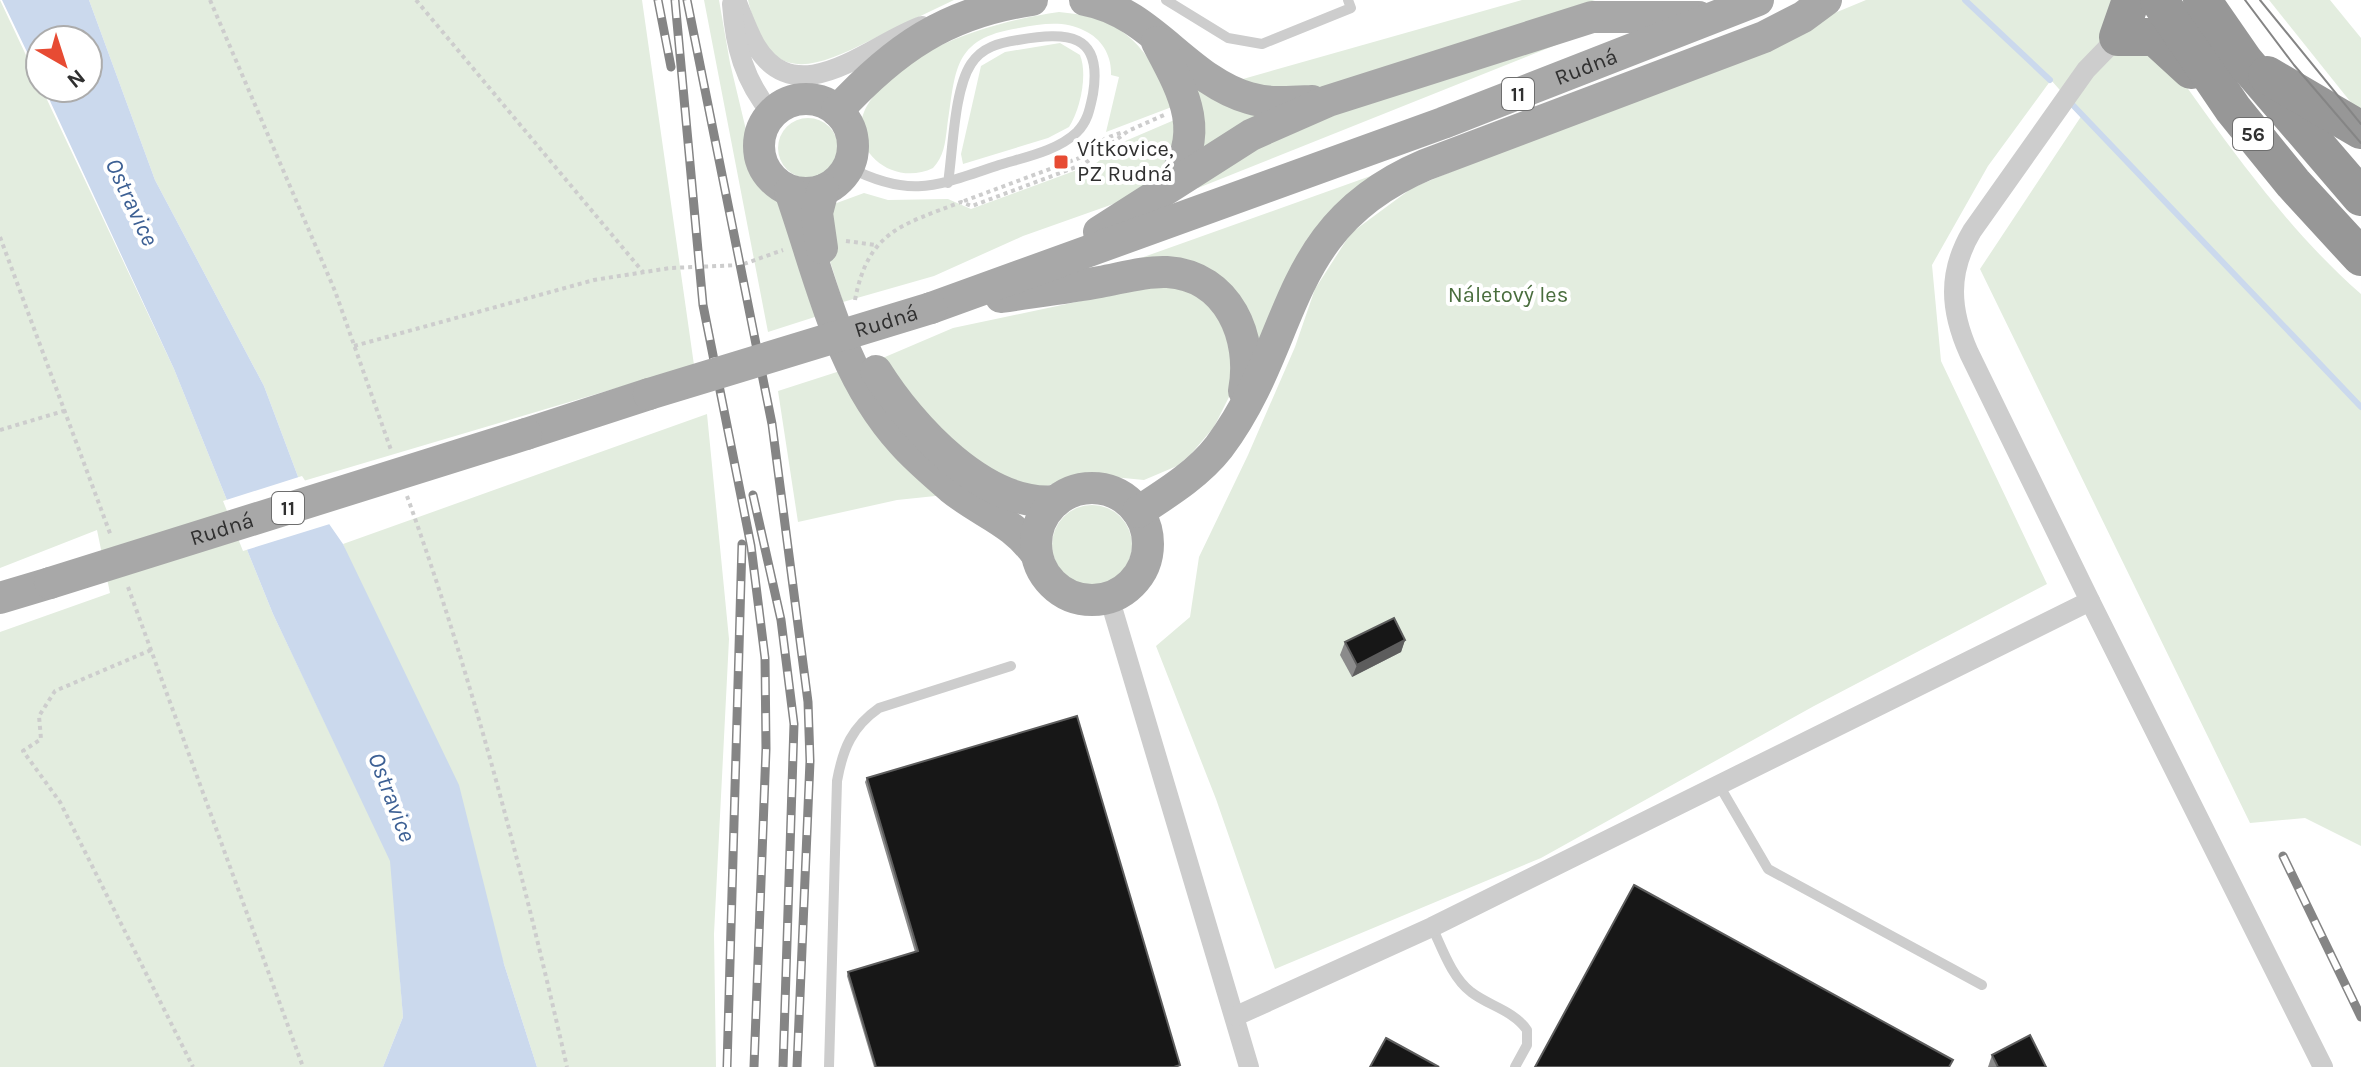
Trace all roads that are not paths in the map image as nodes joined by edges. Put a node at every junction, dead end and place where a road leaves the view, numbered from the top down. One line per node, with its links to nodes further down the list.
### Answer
1 (733, 0): 12 (street); 18 (street)
2 (1032, 0): 12 (main road)
3 (1085, 0): 13 (main road)
4 (1166, 0): 5 (lane)
5 (1348, 0)
6 (1826, 0): 31 (main road)
7 (2131, 0): 14 (highway)
8 (2159, 0): 22 (highway, 56)
9 (2202, 0): 15 (highway, 56)
10 (1740, 6): 11 (main road); 29 (main road, Rudná / 11)
11 (1603, 8): 16 (main road)
12 (961, 15): 17 (main road)
13 (1152, 32): 16 (main road); 23 (main road)
14 (2118, 37): 22 (highway); 37 (street)
15 (2245, 62): 19 (highway); 26 (highway, 56)
16 (1328, 101): 23 (main road)
17 (837, 111): 18 (main road); 20 (main road)
18 (772, 114): 25 (main road)
19 (2361, 130)
20 (848, 167): 21 (lane); 24 (main road)
21 (948, 183): 21 (lane)
22 (2293, 183): 28 (highway, 56)
23 (1168, 185): 29 (main road)
24 (823, 190): 25 (main road); 27 (main road)
25 (790, 191): 27 (main road)
26 (2361, 197)
27 (813, 240): 32 (main road); 34 (main road)
28 (2361, 257)
29 (1015, 277): 30 (main road, Rudná / 11)
30 (931, 308): 31 (main road); 36 (main road, Rudná / 11, bridge)
31 (1241, 410): 33 (main road)
32 (1056, 501): 33 (main road); 34 (main road)
33 (1138, 512): 35 (main road)
34 (1037, 555): 35 (main road)
35 (1109, 597): 42 (street)
36 (0, 598)
37 (2090, 601): 39 (street); 46 (street)
38 (1011, 666): 43 (lane)
39 (1719, 785): 40 (street); 41 (lane)
40 (1432, 927): 42 (street); 45 (lane)
41 (1982, 985)
42 (1236, 1016): 44 (street)
43 (829, 1067)
44 (1249, 1067)
45 (1515, 1067)
46 (2323, 1067)

